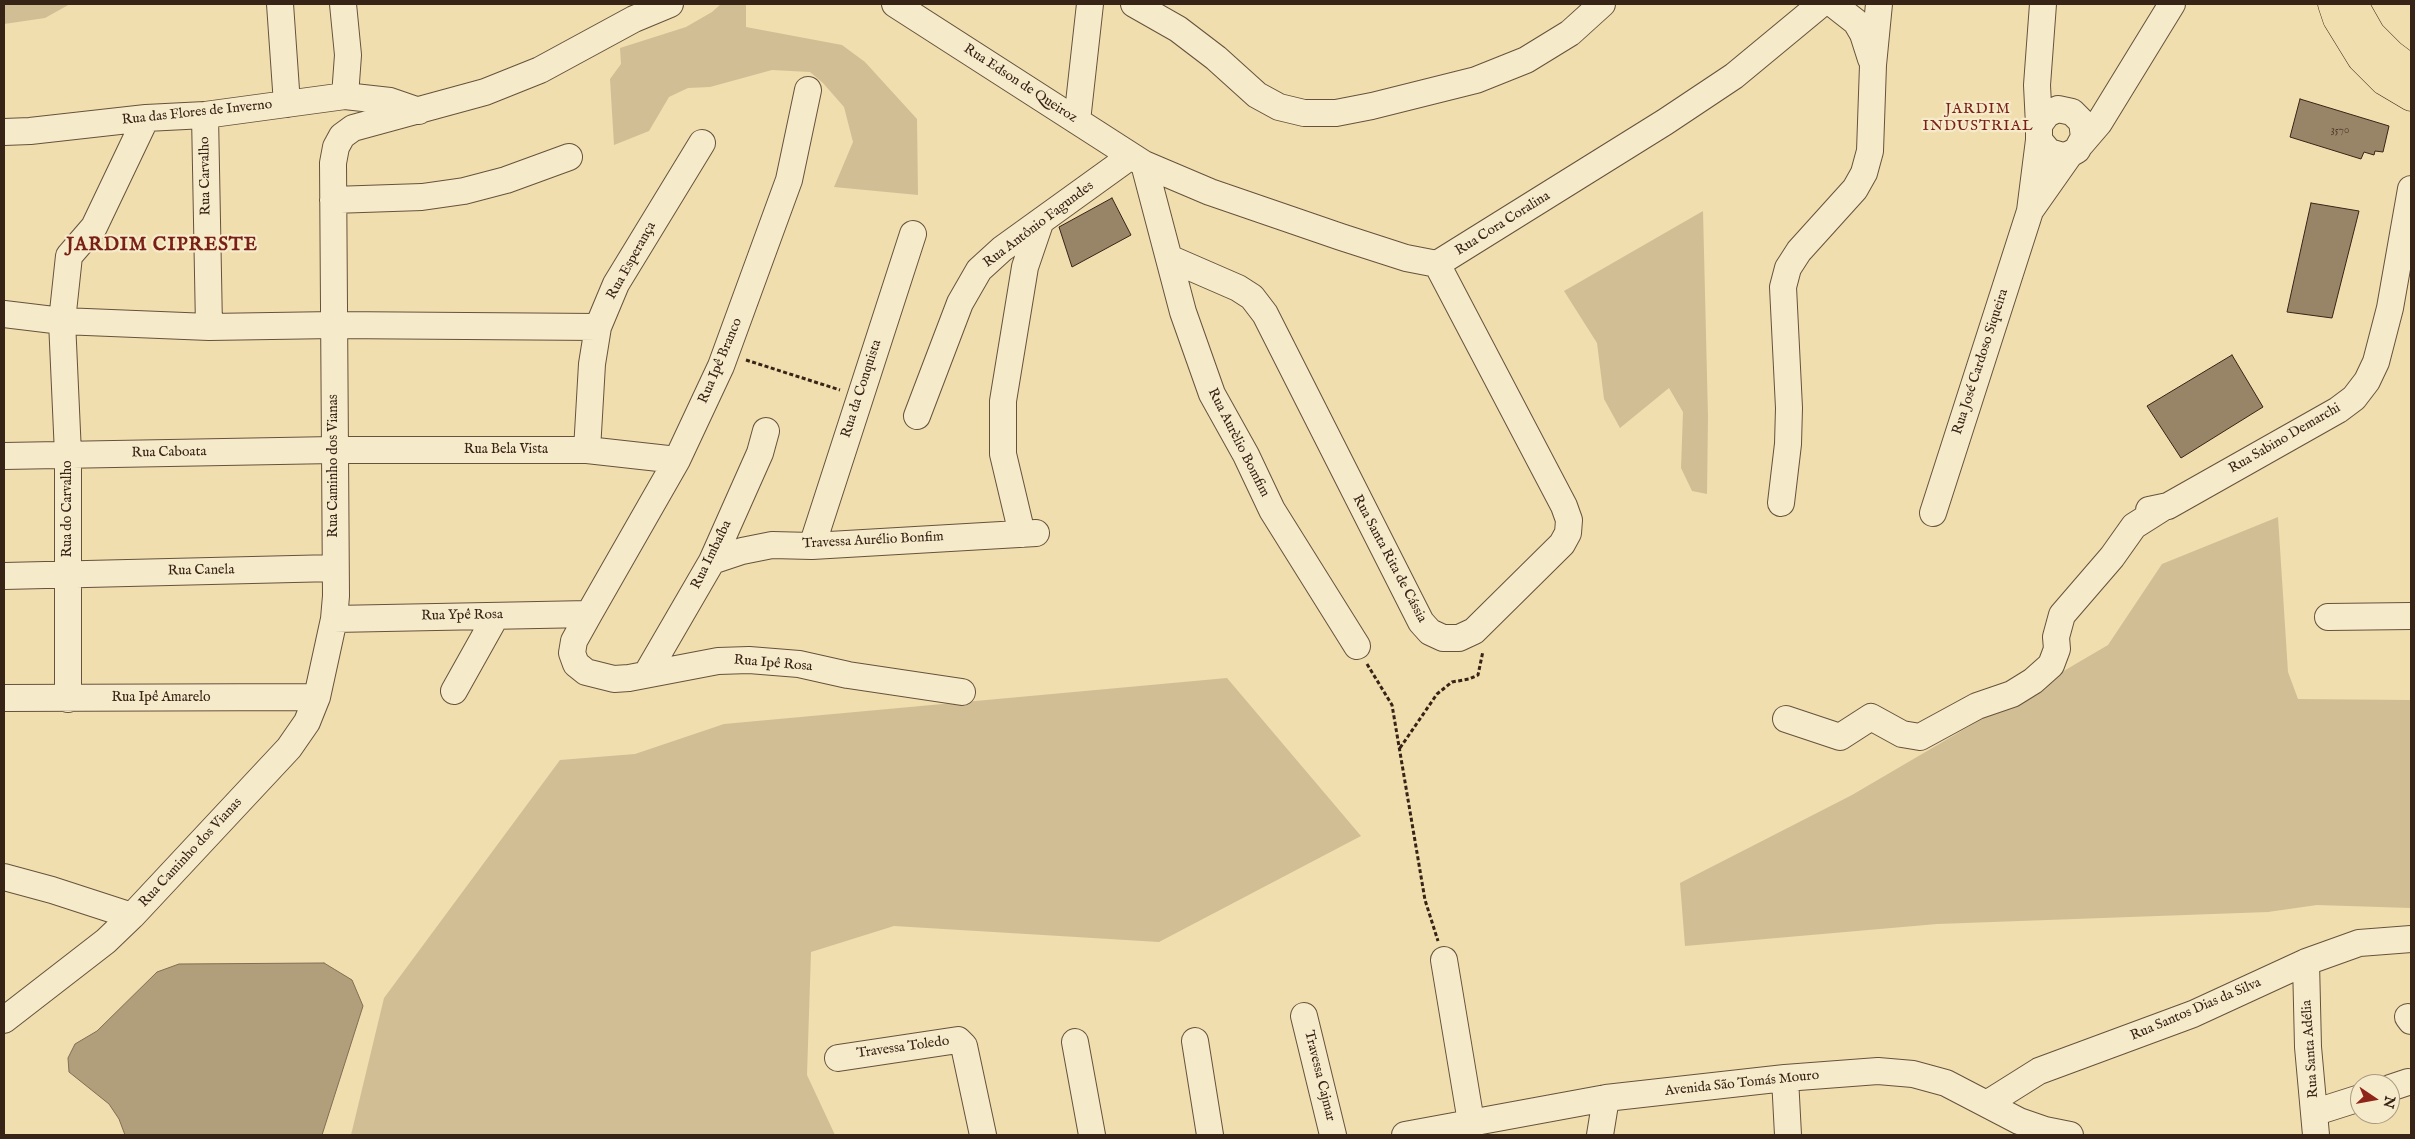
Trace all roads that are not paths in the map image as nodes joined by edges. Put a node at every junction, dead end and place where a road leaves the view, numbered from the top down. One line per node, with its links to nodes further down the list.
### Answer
1 (280, 4): 22 (street)
2 (343, 4): 20 (street)
3 (670, 4): 23 (street, Rua Caminho dos Vianas)
4 (895, 4): 27 (street, Rua Edson de Queiroz)
5 (1090, 4): 27 (street)
6 (1134, 4): 7 (street)
7 (1602, 4)
8 (1821, 4): 40 (street, Rua Cora Coralina)
9 (1833, 4): 16 (street)
10 (1879, 4): 16 (street)
11 (2043, 4): 15 (street)
12 (2172, 4): 18 (street, Rua José Cardoso Siqueira)
13 (2332, 4): 21 (main road)
14 (2354, 4): 17 (main road)
15 (2041, 50): 24 (street); 29 (street, Rua José Cardoso Siqueira)
16 (1873, 64): 54 (street)
17 (2411, 69)
18 (2122, 84): 24 (street, Rua José Cardoso Siqueira); 31 (street, Rua José Cardoso Siqueira)
19 (808, 90): 53 (street, Rua Ipê Branco)
20 (344, 96): 22 (street, Rua das Flores de Inverno); 23 (street, Rua das Flores de Inverno)
21 (2411, 97)
22 (287, 104): 25 (street, Rua das Flores de Inverno)
23 (419, 111): 35 (street, Rua Caminho dos Vianas)
24 (2071, 113): 29 (street); 31 (street)
25 (205, 115): 26 (street, Rua das Flores de Inverno); 45 (street, Rua Carvalho)
26 (146, 118): 28 (street, Rua das Flores de Inverno); 43 (street, Rua do Carvalho)
27 (1077, 121): 33 (street, Rua Edson de Queiroz)
28 (4, 132)
29 (2039, 133): 31 (street); 36 (street, Rua José Cardoso Siqueira)
30 (702, 143): 46 (street, Rua Esperança)
31 (2076, 149): 36 (street, Rua José Cardoso Siqueira)
32 (569, 157): 35 (street)
33 (1138, 160): 37 (street, Rua Antônio Fagundes); 39 (street, Rua Aurèlio Bomfim); 40 (street)
34 (2411, 189): 41 (street, Rua Sabino Demarchi)
35 (333, 200): 44 (street, Rua Caminho dos Vianas)
36 (2030, 210): 56 (street, Rua José Cardoso Siqueira)
37 (1040, 223): 47 (street, Rua Antônio Fagundes); 58 (street, Travessa Aurélio Bonfim)
38 (913, 234): 58 (street, Rua da Conquista)
39 (1168, 258): 40 (street, Rua Santa Rita de Cássia); 68 (street, Rua Aurèlio Bomfim)
40 (1437, 264)
41 (2400, 307): 55 (street, Rua Sabino Demarchi)
42 (4, 314): 43 (street)
43 (62, 320): 45 (street); 51 (street, Rua do Carvalho)
44 (334, 325): 45 (street); 46 (street); 49 (street, Rua Caminho dos Vianas)
45 (208, 327)
46 (598, 327): 50 (street, Rua Esperança)
47 (916, 416)
48 (766, 431): 59 (street, Rua Imbaíba)
49 (334, 450): 50 (street, Rua Bela Vista); 51 (street, Rua Caboata); 60 (street, Rua Caminho dos Vianas)
50 (588, 450): 53 (street, Rua Bela Vista)
51 (68, 454): 52 (street, Rua Caboata); 61 (street, Rua do Carvalho)
52 (4, 456)
53 (677, 460): 63 (street, Rua Ipê Branco)
54 (1780, 503)
55 (2164, 507): 57 (street, Rua Sabino Demarchi); 76 (street)
56 (1933, 513)
57 (2123, 514)
58 (812, 546): 59 (street, Travessa Aurélio Bonfim)
59 (712, 561): 70 (street, Rua Imbaíba)
60 (335, 568): 61 (street, Rua Canela); 67 (street, Rua Caminho dos Vianas)
61 (67, 574): 62 (street, Rua Canela); 75 (street, Rua do Carvalho)
62 (4, 576)
63 (589, 614): 64 (street, Rua Ypê Rosa); 69 (street, Rua Ipê Branco)
64 (496, 616): 67 (street, Rua Ypê Rosa); 71 (street)
65 (2411, 616): 66 (street)
66 (2328, 617)
67 (334, 619): 73 (street, Rua Caminho dos Vianas)
68 (1356, 646)
69 (586, 672): 70 (street, Rua Ipê Rosa)
70 (647, 673): 72 (street, Rua Ipê Rosa)
71 (454, 691)
72 (962, 692)
73 (317, 697): 75 (street, Rua Ipê Amarelo); 78 (street, Rua Caminho dos Vianas)
74 (4, 698): 75 (street, Rua Ipê Amarelo)
75 (68, 699)
76 (1786, 719)
77 (4, 877): 78 (street)
78 (132, 916): 83 (street, Rua Caminho dos Vianas)
79 (2411, 939): 81 (street, Rua Santos Dias da Silva)
80 (1444, 960): 91 (street)
81 (2306, 962): 89 (street, Rua Santos Dias da Silva); 92 (street, Rua Santa Adélia)
82 (1304, 1016): 96 (street, Travessa Cajmar)
83 (4, 1020)
84 (1195, 1041): 95 (street)
85 (1075, 1042): 94 (street)
86 (838, 1058): 93 (street, Travessa Toledo)
87 (1785, 1078): 88 (street, Avenida São Tomás Mouro); 89 (street, Avenida São Tomás Mouro); 99 (street)
88 (1606, 1098): 91 (street, Avenida São Tomás Mouro); 98 (street)
89 (1988, 1103): 100 (street, Avenida São Tomás Mouro)
90 (2350, 1104): 92 (street)
91 (1471, 1122): 97 (street, Avenida São Tomás Mouro)
92 (2316, 1124)
93 (983, 1135)
94 (1092, 1135)
95 (1210, 1135)
96 (1333, 1135)
97 (1405, 1135)
98 (1600, 1135)
99 (1788, 1135)
100 (2070, 1135)

